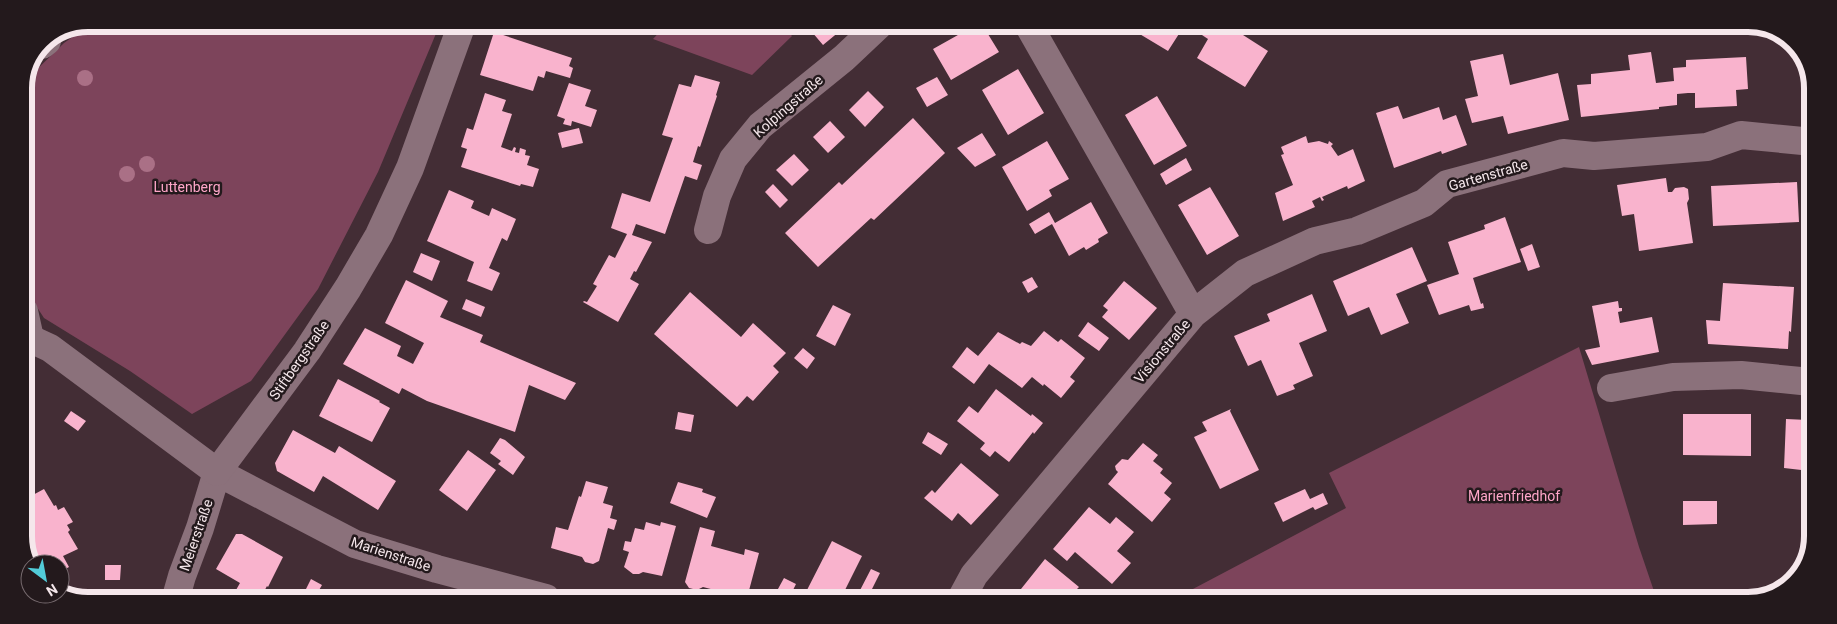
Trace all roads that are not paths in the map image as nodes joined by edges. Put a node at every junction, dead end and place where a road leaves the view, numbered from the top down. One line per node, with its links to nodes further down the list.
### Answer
1 (459, 32): 10 (street, Stiftbergstraße)
2 (872, 32): 5 (street, Kolpingstraße)
3 (1032, 32): 6 (street, Visionstraße)
4 (1804, 141): 6 (street, Gartenstraße)
5 (708, 230)
6 (1193, 314): 13 (street, Visionstraße)
7 (33, 340): 10 (street)
8 (1804, 381): 9 (street)
9 (1611, 388)
10 (217, 472): 11 (street, Meierstraße); 12 (street, Marienstraße)
11 (177, 592)
12 (524, 592)
13 (965, 592)

